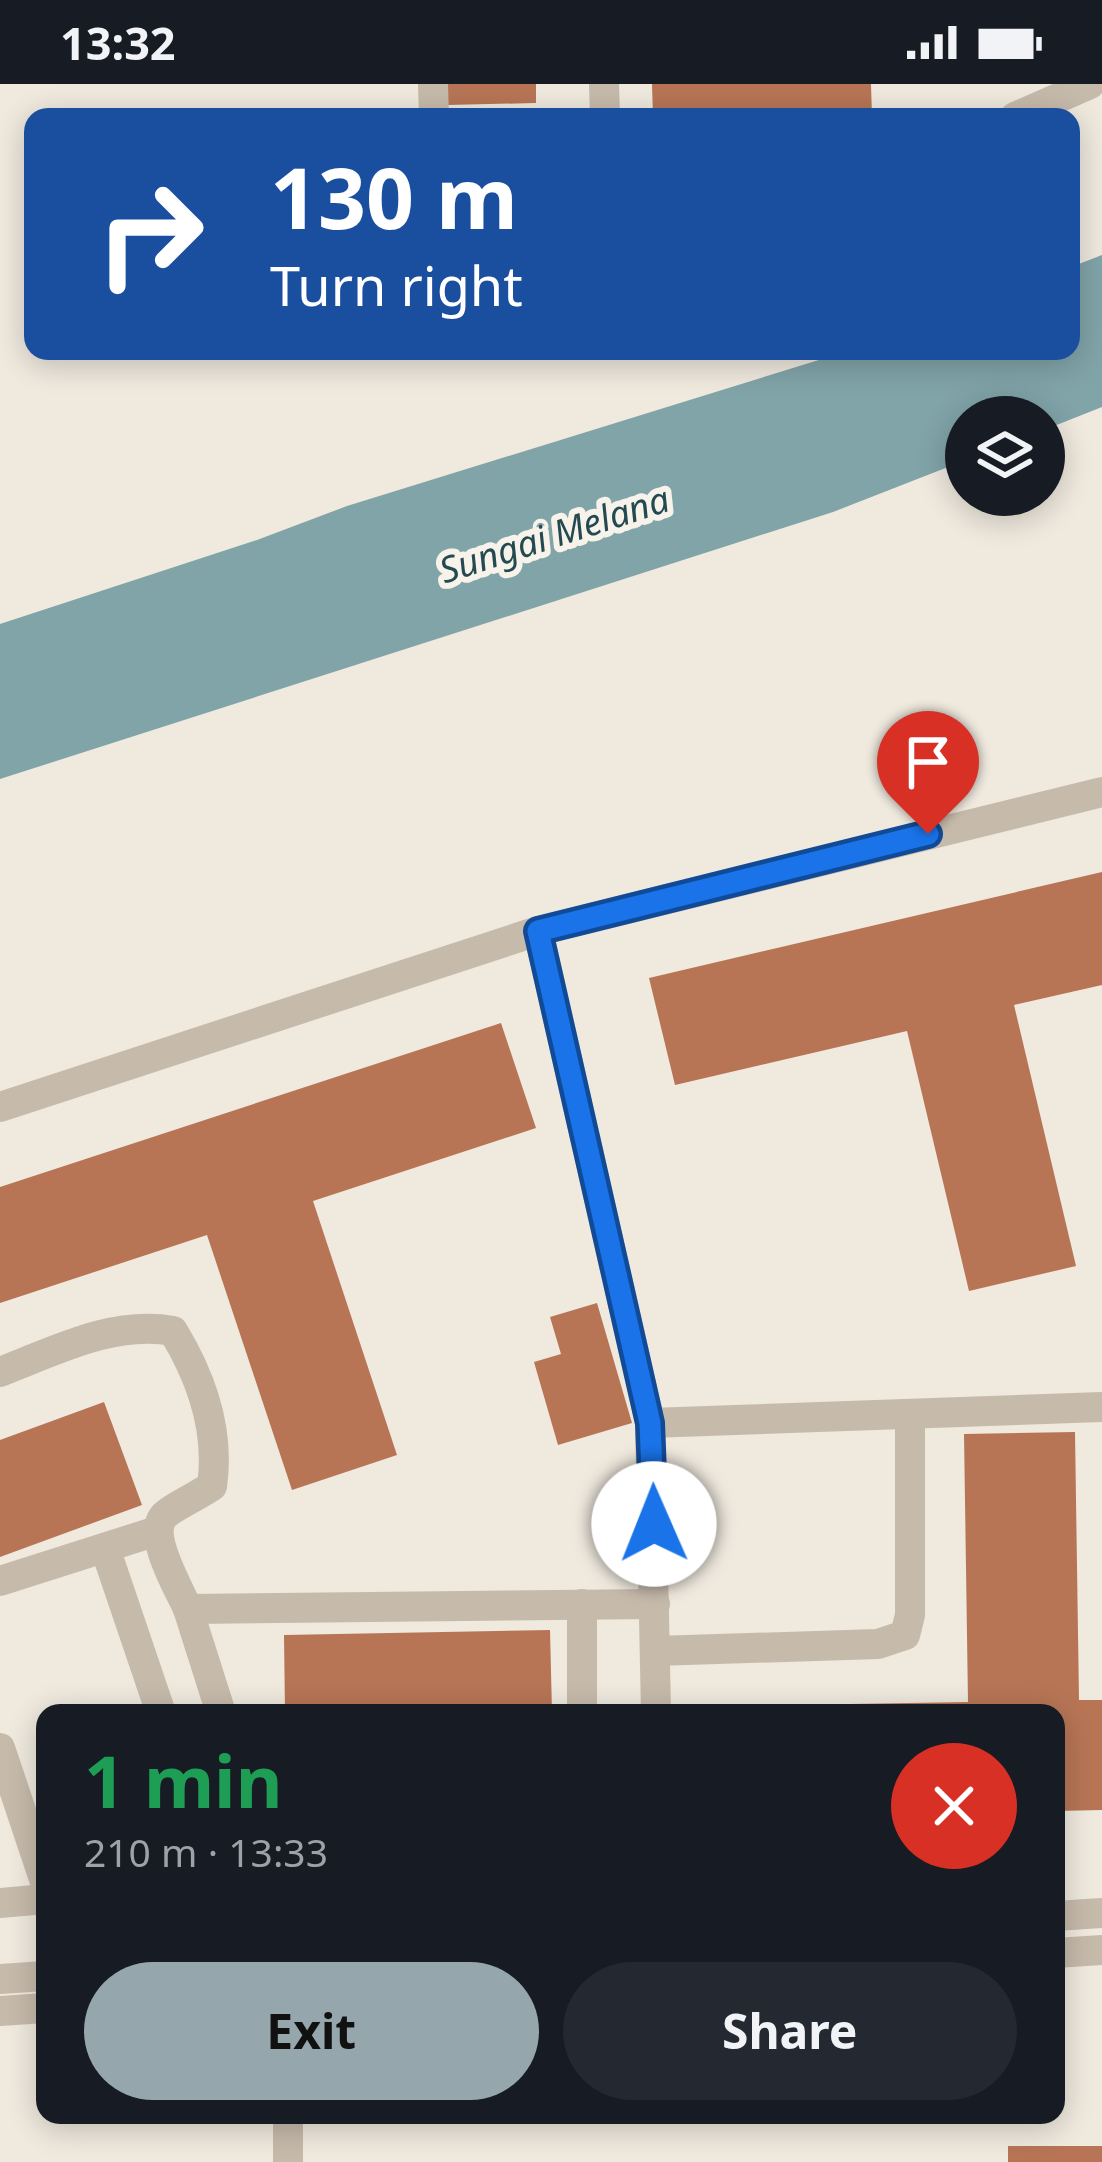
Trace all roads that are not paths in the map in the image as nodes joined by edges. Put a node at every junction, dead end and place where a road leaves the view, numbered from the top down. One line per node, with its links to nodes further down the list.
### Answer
1 (1090, 84): 2 (street)
2 (1035, 108)
3 (1102, 791): 4 (street)
4 (538, 931): 5 (street); 9 (street)
5 (0, 1107)
6 (0, 1372): 10 (street)
7 (1102, 1407): 8 (street)
8 (910, 1414): 9 (street); 16 (street)
9 (650, 1423): 14 (street)
10 (158, 1531): 11 (street); 15 (street)
11 (105, 1548): 12 (street); 17 (street)
12 (0, 1581)
13 (582, 1604): 14 (street); 15 (street); 19 (street)
14 (655, 1604): 16 (street)
15 (188, 1609): 18 (street)
16 (656, 1651): 20 (street)
17 (158, 1704)
18 (218, 1704)
19 (582, 1704)
20 (656, 1704)
21 (0, 1748): 22 (street)
22 (36, 1855)
23 (36, 1900): 24 (street)
24 (0, 1903)
25 (1102, 1913): 26 (street)
26 (1065, 1915)
27 (1102, 1950): 28 (street)
28 (1065, 1952)
29 (36, 1977): 30 (street)
30 (0, 1979)
31 (36, 2009): 32 (street)
32 (0, 2011)
33 (288, 2124): 34 (street)
34 (288, 2162)

